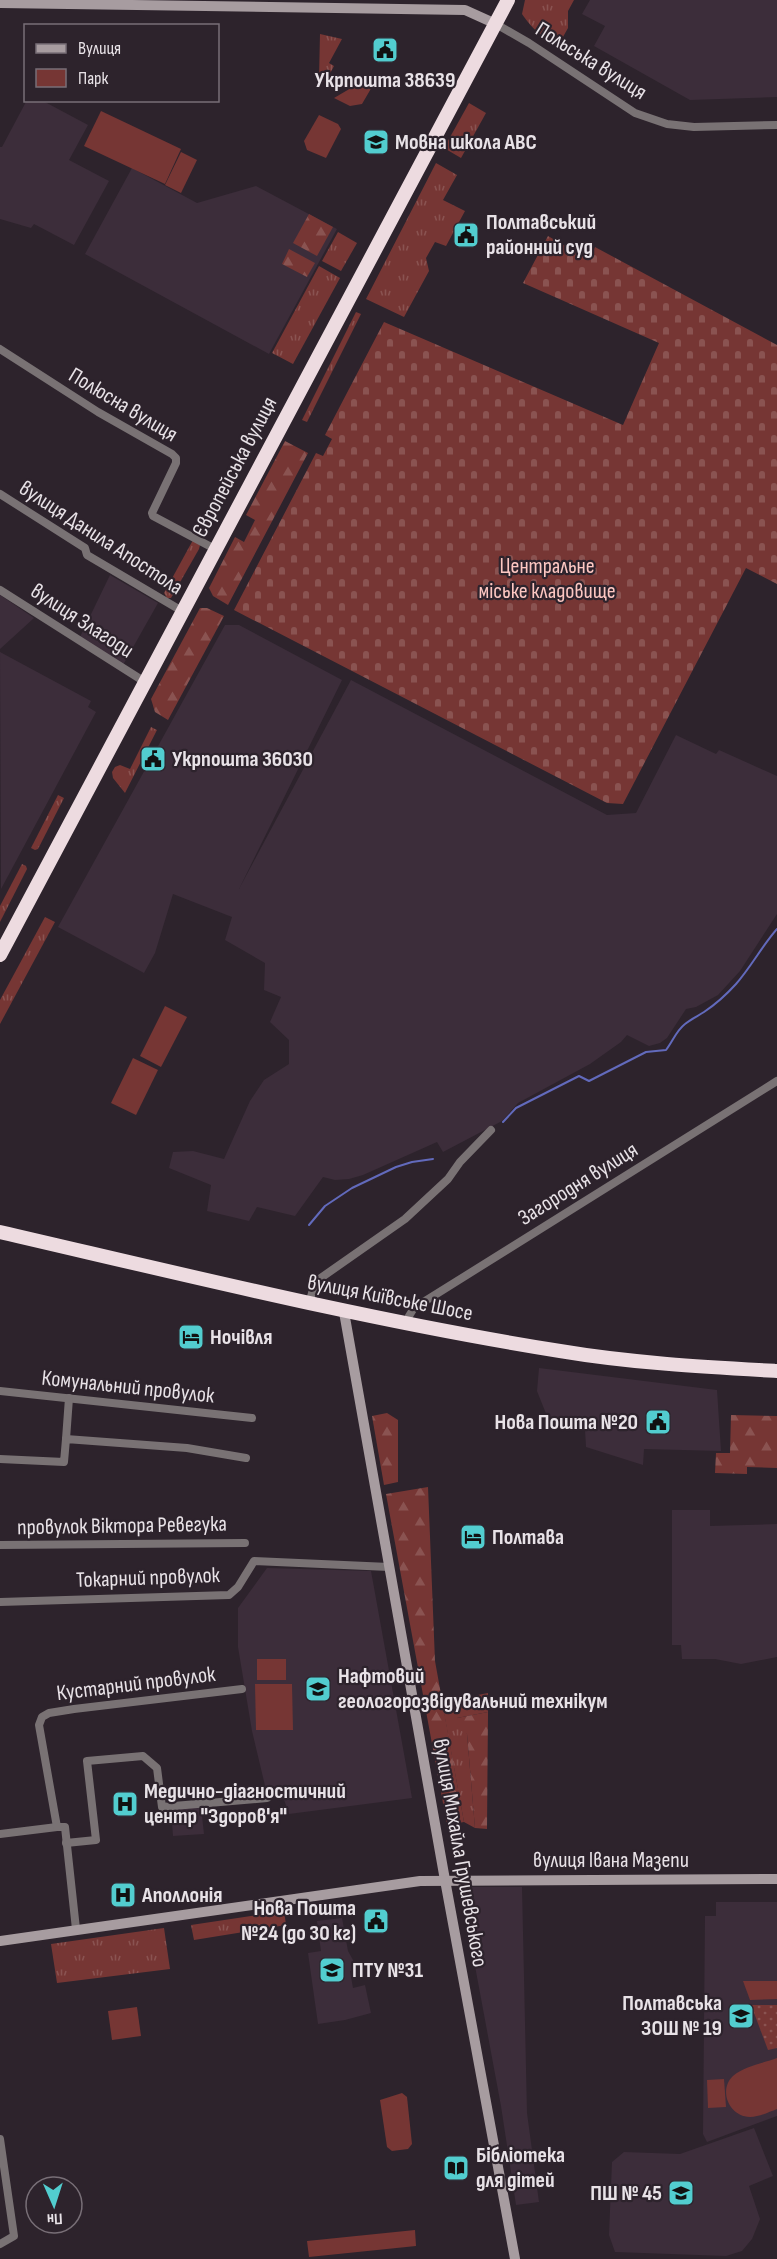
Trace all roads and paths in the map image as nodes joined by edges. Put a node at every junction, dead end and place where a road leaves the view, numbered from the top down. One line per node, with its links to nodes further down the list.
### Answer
1 (508, 0): 3 (highway, Європейська вулиця)
2 (0, 3): 3 (main road)
3 (496, 24): 4 (street, Польська вулиця); 7 (highway, Європейська вулиця)
4 (777, 125)
5 (0, 349): 7 (street, Полюсна вулиця)
6 (0, 494): 9 (street, вулиця Данила Апостола)
7 (215, 549): 9 (highway, Європейська вулиця)
8 (0, 590): 10 (street, вулиця Злагоди)
9 (182, 612): 10 (highway, Європейська вулиця)
10 (145, 682): 11 (highway, Європейська вулиця)
11 (0, 955)
12 (777, 1081): 17 (street, Загородня вулиця)
13 (492, 1130): 15 (street)
14 (0, 1232): 15 (highway, вулиця Київське Шосе)
15 (309, 1304): 16 (highway, вулиця Київське Шосе)
16 (344, 1312): 17 (highway, вулиця Київське Шосе); 27 (main road, вулиця Михайла Грушевського)
17 (407, 1325): 18 (highway, вулиця Київське Шосе)
18 (777, 1371)
19 (0, 1391): 20 (street, Комунальний провулок)
20 (69, 1398): 21 (street, Комунальний провулок); 22 (street)
21 (252, 1418)
22 (66, 1439): 23 (street); 24 (street)
23 (246, 1458)
24 (0, 1459)
25 (245, 1543): 26 (street, провулок Віктора Ревегука)
26 (0, 1545)
27 (389, 1567): 28 (street, Токарний провулок); 35 (main road, вулиця Михайла Грушевського)
28 (0, 1602)
29 (242, 1689): 31 (street, Кустарний провулок)
30 (267, 1798): 33 (street)
31 (57, 1827): 32 (street); 33 (street, Кустарний провулок)
32 (0, 1834)
33 (66, 1843): 36 (street, Кустарний провулок)
34 (777, 1879): 35 (main road, вулиця Івана Мазепи)
35 (445, 1881): 36 (main road, вулиця Івана Мазепи); 40 (main road, вулиця Михайла Грушевського)
36 (76, 1929): 37 (main road, вулиця Івана Мазепи)
37 (0, 1941)
38 (0, 2139): 39 (street)
39 (0, 2244)
40 (516, 2259)

